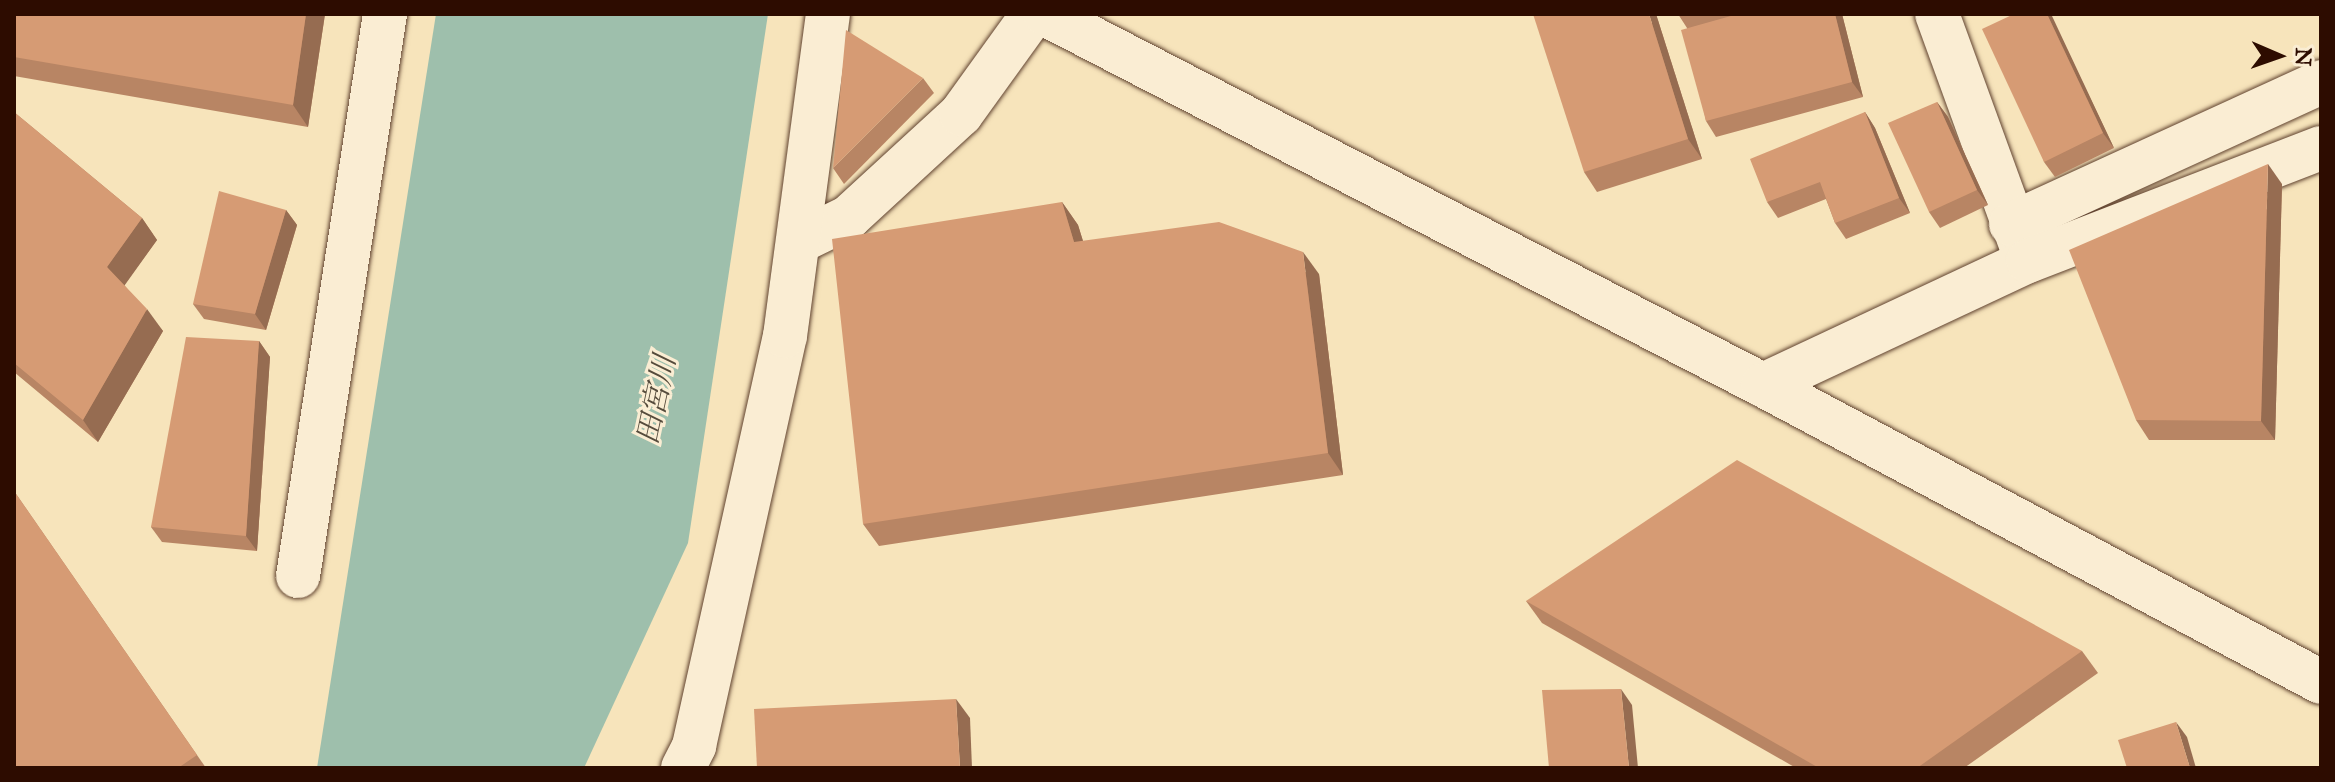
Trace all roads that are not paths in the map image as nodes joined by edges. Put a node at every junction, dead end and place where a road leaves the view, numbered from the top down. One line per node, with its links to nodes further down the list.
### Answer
1 (385, 14): 11 (street)
2 (828, 14): 8 (street)
3 (1033, 14): 8 (street)
4 (1045, 14): 10 (street)
5 (1937, 14): 9 (street)
6 (2321, 82): 9 (street)
7 (2321, 148): 9 (street)
8 (798, 242): 13 (street)
9 (2020, 242): 10 (street)
10 (1763, 385): 12 (street)
11 (298, 576)
12 (2321, 682)
13 (683, 768)

